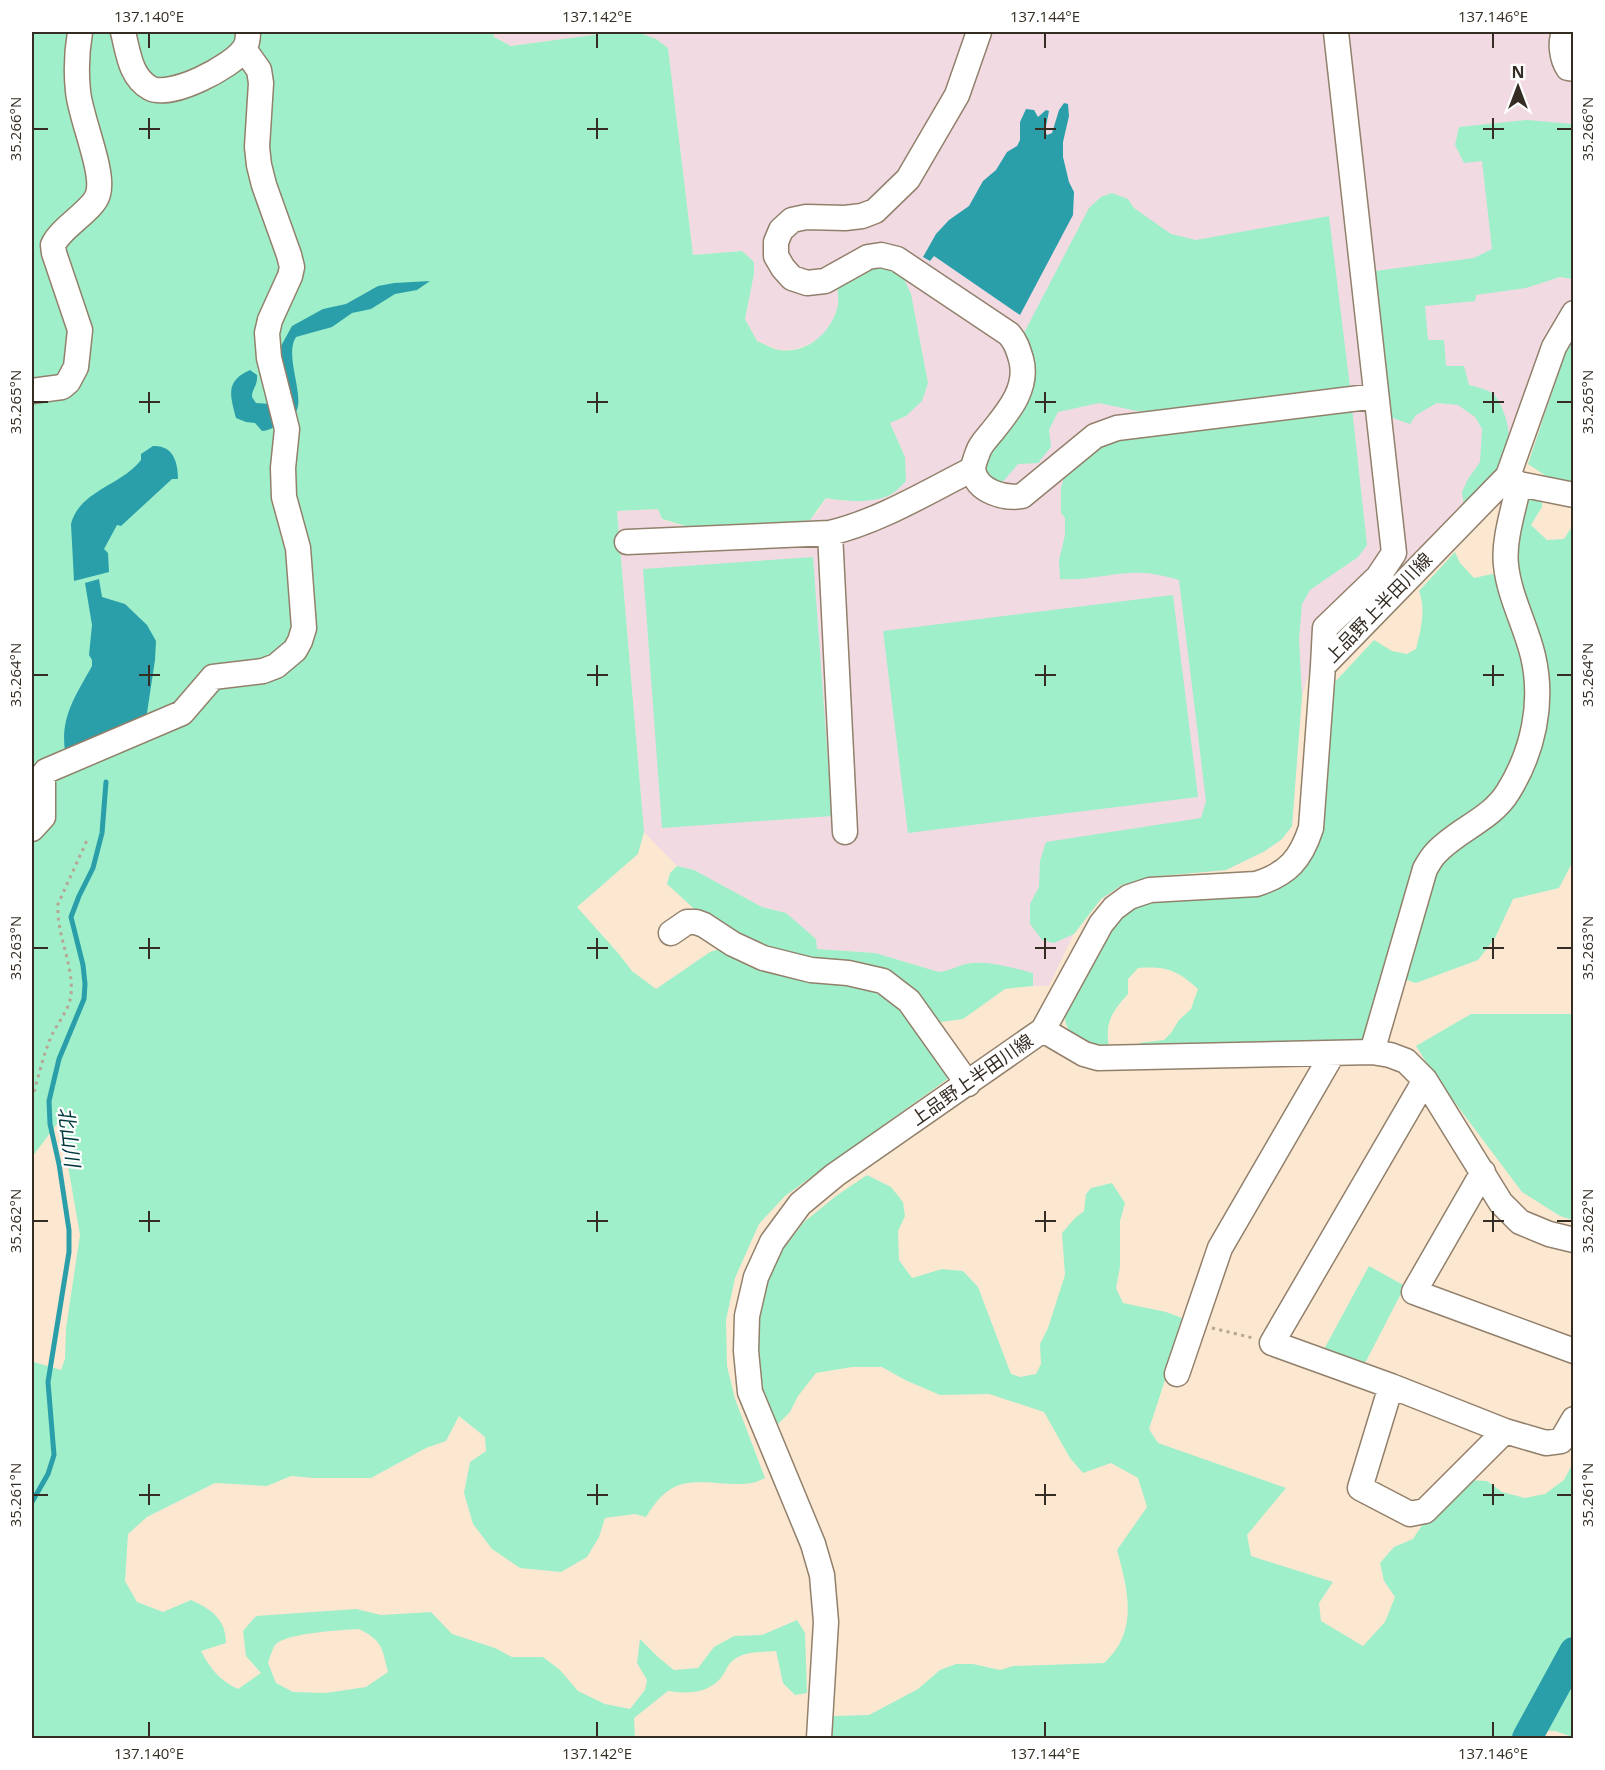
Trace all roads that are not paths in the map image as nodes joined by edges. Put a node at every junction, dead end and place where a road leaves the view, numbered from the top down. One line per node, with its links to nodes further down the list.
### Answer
1 (80, 32): 9 (street)
2 (123, 32): 6 (street)
3 (979, 32): 11 (street)
4 (1336, 32): 10 (street)
5 (1565, 32): 7 (street)
6 (246, 40): 17 (street)
7 (1574, 69)
8 (1574, 313): 12 (street, 上品野上半田川線)
9 (32, 391)
10 (1376, 396): 11 (street); 16 (street)
11 (973, 469): 14 (street)
12 (1513, 480): 13 (street); 16 (street, 上品野上半田川線); 21 (street)
13 (1574, 495)
14 (830, 533): 15 (street); 18 (street)
15 (627, 542)
16 (1386, 584): 20 (street, 上品野上半田川線)
17 (32, 829)
18 (845, 832)
19 (671, 933): 24 (street)
20 (1043, 1030): 22 (street); 24 (street, 上品野上半田川線)
21 (1372, 1052): 22 (street); 23 (street)
22 (1333, 1053): 28 (street)
23 (1425, 1080): 25 (street); 29 (street)
24 (968, 1084): 32 (street, 上品野上半田川線)
25 (1482, 1172): 26 (street); 27 (street)
26 (1574, 1240)
27 (1574, 1351)
28 (1178, 1374)
29 (1391, 1386): 31 (street); 31 (street)
30 (1574, 1419): 31 (street)
31 (1505, 1431)
32 (819, 1738)

